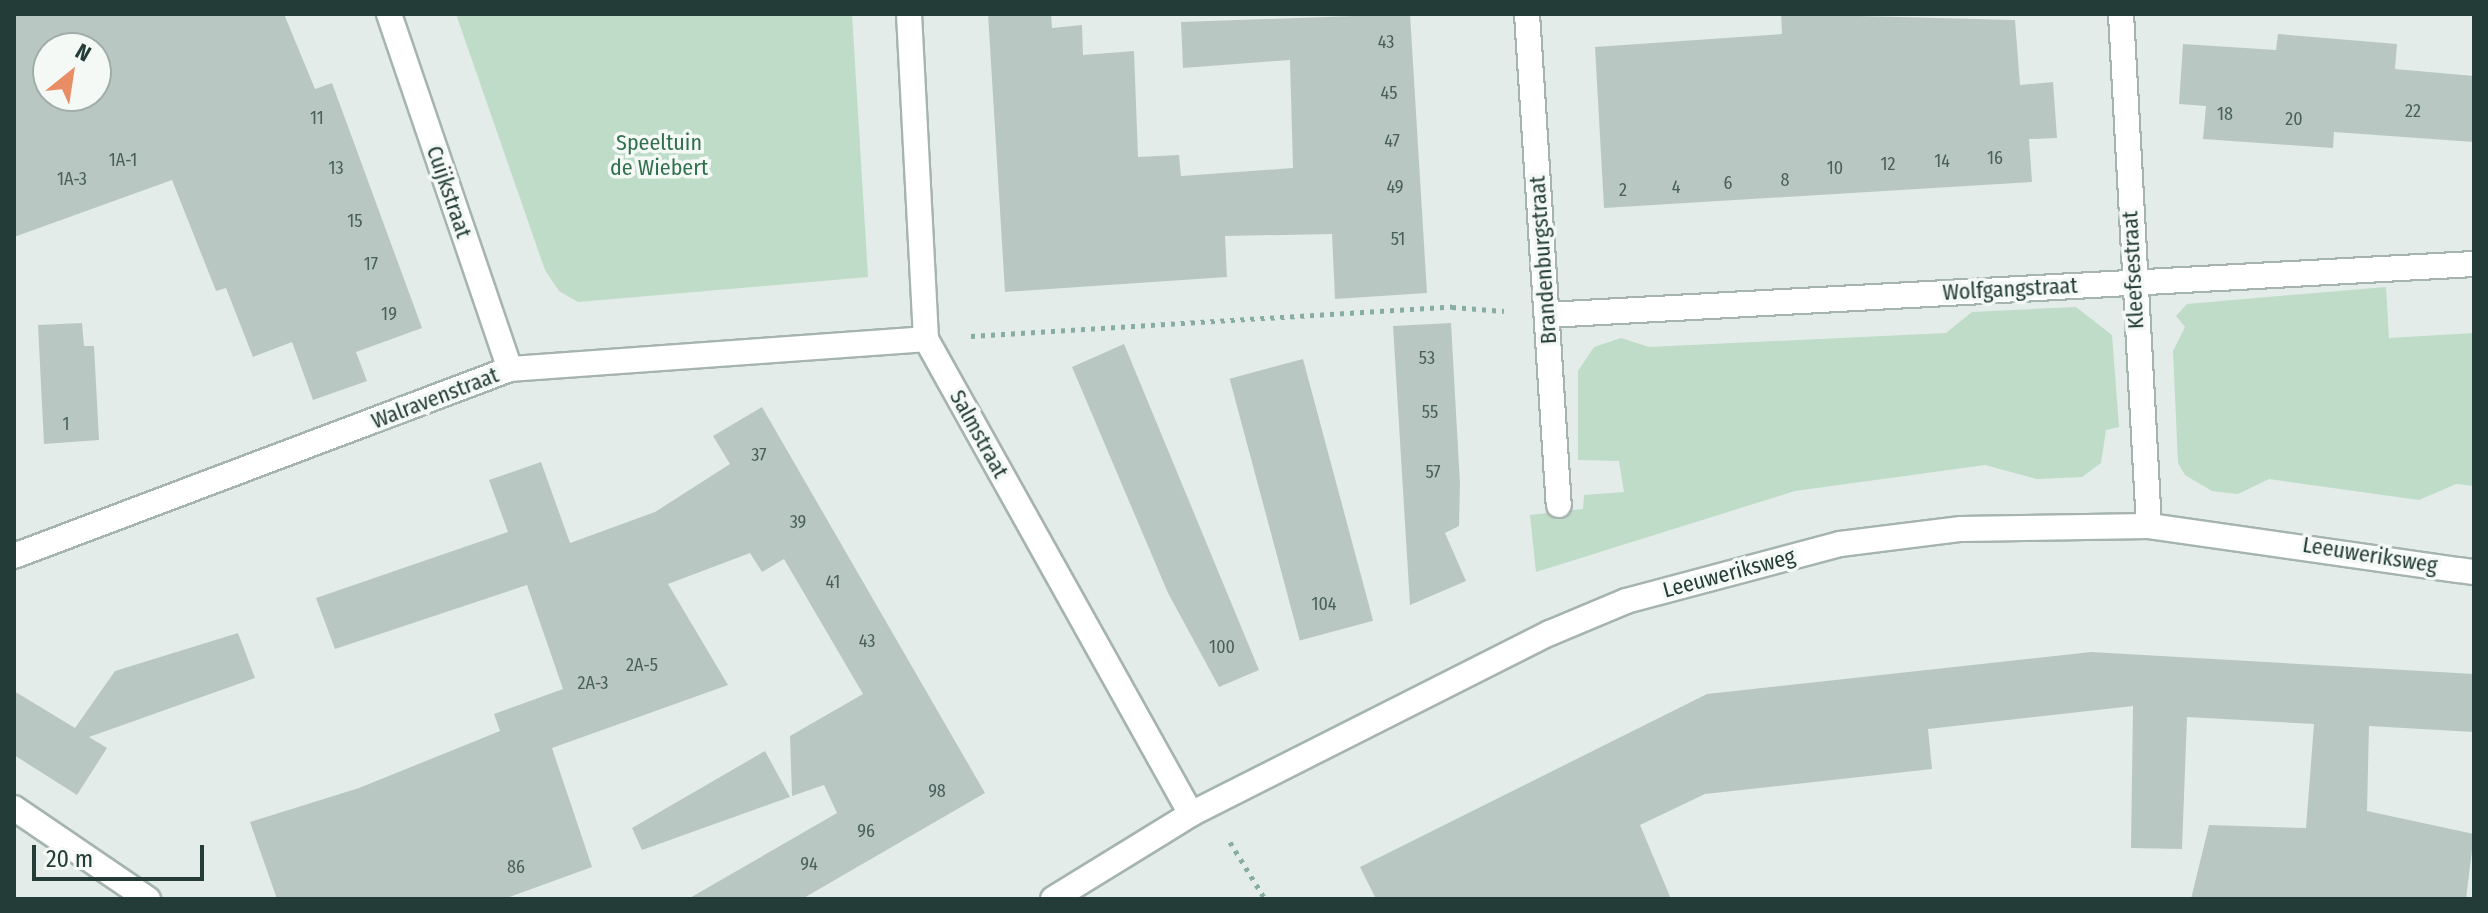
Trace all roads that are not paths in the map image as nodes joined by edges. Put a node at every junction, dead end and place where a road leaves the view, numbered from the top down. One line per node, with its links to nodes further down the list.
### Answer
1 (389, 14): 9 (street, Cuijkstraat)
2 (909, 14): 8 (street, Salmstraat)
3 (1527, 14): 7 (street, Brandenburgstraat)
4 (2121, 14): 6 (street, Kleefsestraat)
5 (2474, 264): 6 (street, Wolfgangstraat)
6 (2134, 282): 7 (street, Wolfgangstraat); 11 (street, Kleefsestraat)
7 (1547, 315): 10 (street, Brandenburgstraat)
8 (926, 339): 9 (street, Walravenstraat); 15 (street, Salmstraat)
9 (510, 369): 12 (street, Walravenstraat)
10 (1559, 505)
11 (2149, 526): 13 (street, Leeuweriksweg); 15 (street, Leeuweriksweg)
12 (14, 556)
13 (2474, 572)
14 (14, 808): 16 (street)
15 (1191, 814): 17 (street, Leeuweriksweg)
16 (148, 899)
17 (1053, 899)

